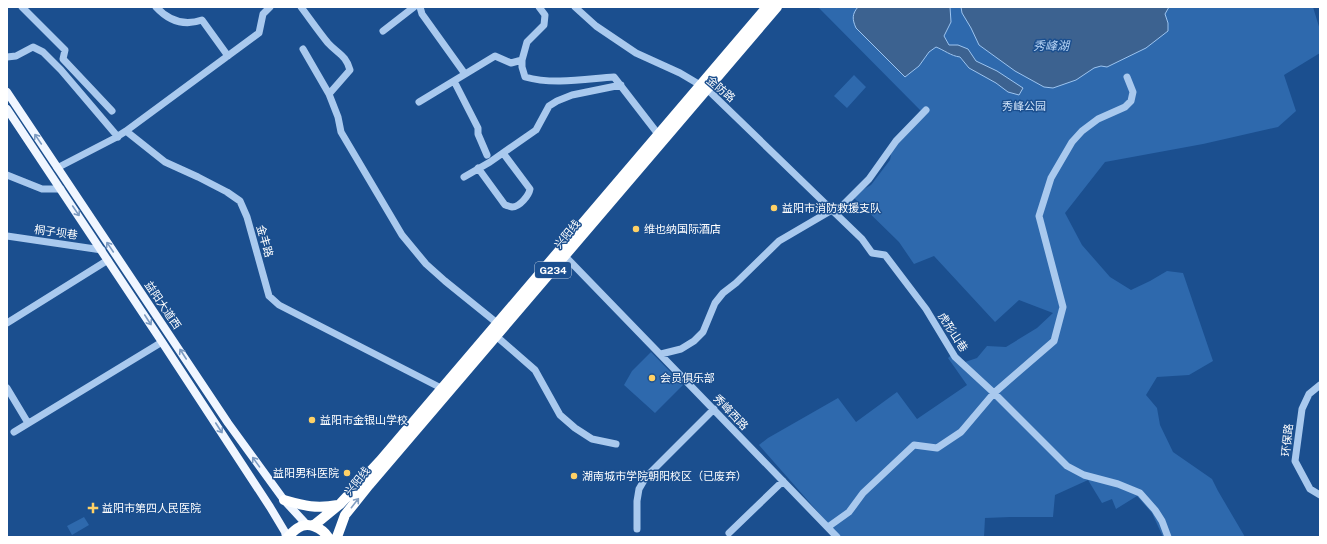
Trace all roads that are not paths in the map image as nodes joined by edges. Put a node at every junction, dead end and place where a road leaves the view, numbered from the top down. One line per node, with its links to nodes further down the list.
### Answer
1 (22, 7): 26 (street)
2 (156, 7): 13 (street)
3 (270, 7): 13 (street)
4 (301, 7): 22 (street)
5 (414, 7): 11 (street)
6 (420, 7): 16 (street)
7 (539, 7): 15 (street)
8 (574, 7): 20 (street, 金防路)
9 (777, 7): 10 (highway, 兴阳线 / G234)
10 (765, 10): 20 (highway, 兴阳线 / G234)
11 (383, 31)
12 (303, 49): 22 (street)
13 (228, 56): 27 (street)
14 (7, 57): 29 (street)
15 (522, 60): 16 (street); 19 (street)
16 (466, 74): 18 (street)
17 (1126, 77): 50 (street)
18 (454, 81): 23 (street); 31 (street)
19 (621, 85): 28 (street); 30 (street)
20 (704, 87): 28 (highway, 兴阳线 / G234); 37 (street, 金防路); 40 (highway, 兴阳线 / G234)
21 (7, 92): 32 (main road, 益阳大道西, one-way to 21)
22 (329, 94): 43 (street)
23 (419, 102)
24 (7, 109): 36 (main road, 益阳大道西)
25 (926, 110): 37 (street)
26 (112, 111)
27 (126, 131): 29 (street); 49 (street, 金丰路)
28 (658, 134): 40 (highway, 兴阳线 / G234)
29 (118, 136): 32 (street)
30 (503, 153): 33 (street); 33 (street)
31 (487, 154)
32 (58, 168): 57 (main road, 益阳大道西, one-way to 32)
33 (478, 168): 35 (street)
34 (7, 174): 36 (street)
35 (464, 176)
36 (61, 189): 39 (main road, 益阳大道西, one-way to 39)
37 (833, 211): 46 (street); 50 (street, 虎形山巷)
38 (7, 236): 39 (street, 桐子坝巷)
39 (102, 250): 41 (main road, 益阳大道西)
40 (562, 253): 43 (highway, 兴阳线 / G234); 44 (highway, 兴阳线 / G234); 46 (street, 秀峰西路)
41 (108, 260): 42 (street); 45 (main road, 益阳大道西, one-way to 45)
42 (7, 323)
43 (497, 323): 49 (highway, 兴阳线 / G234)
44 (496, 336): 49 (highway, 兴阳线 / G234); 54 (street)
45 (162, 342): 52 (street); 63 (main road, 益阳大道西, one-way to 63)
46 (661, 354): 51 (street, 秀峰西路)
47 (1320, 385): 56 (street, 环保路)
48 (7, 388): 52 (street)
49 (445, 390): 58 (highway, 兴阳线 / G234); 65 (highway, 兴阳线 / G234, one-way to 49)
50 (994, 393): 60 (street); 67 (street, 虎形山巷)
51 (714, 409): 55 (street, 秀峰西路); 61 (street)
52 (28, 423): 53 (street)
53 (14, 432)
54 (616, 444)
55 (783, 481): 60 (street, 秀峰西路); 62 (street)
56 (1320, 495)
57 (284, 500): 58 (highway); 59 (main road, 益阳大道西)
58 (340, 504): 59 (highway, 兴阳线 / G234)
59 (310, 525): 63 (highway, G234); 64 (highway)
60 (828, 527): 66 (street, 秀峰西路)
61 (637, 529)
62 (729, 533)
63 (287, 537)
64 (328, 537)
65 (337, 537)
66 (837, 537)
67 (1168, 537)

